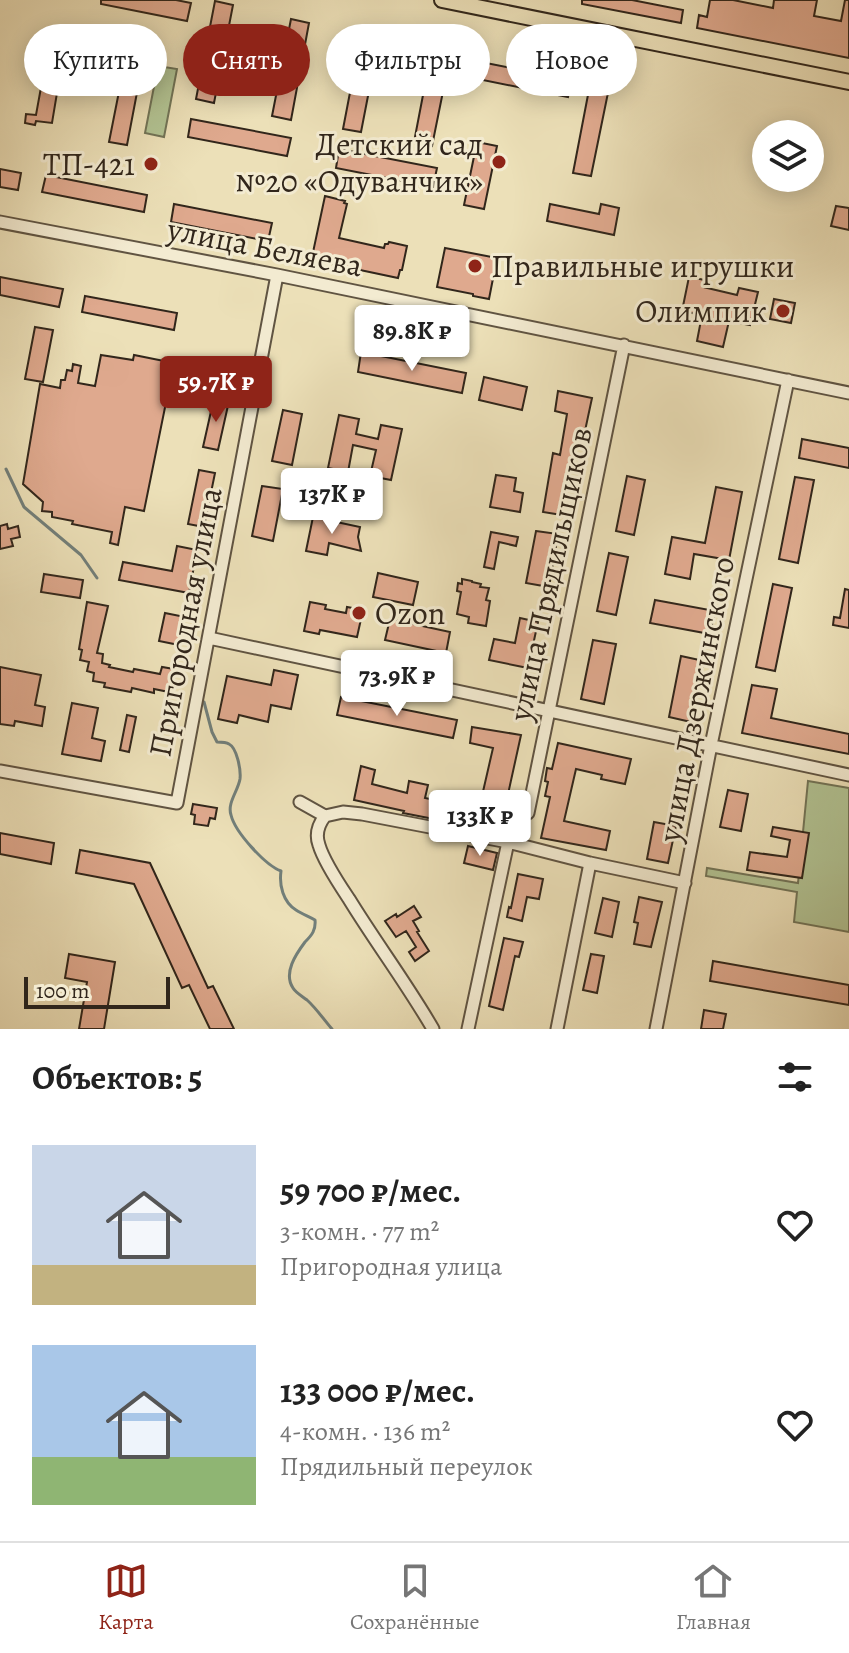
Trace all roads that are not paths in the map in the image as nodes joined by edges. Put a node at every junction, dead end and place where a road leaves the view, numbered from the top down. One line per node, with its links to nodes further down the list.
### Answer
1 (442, 0): 2 (main road)
2 (849, 82)
3 (0, 222): 4 (street, улица Беляева)
4 (277, 275): 5 (street, улица Беляева); 8 (street, Пригородная улица)
5 (624, 345): 6 (street, улица Беляева); 9 (street, улица Прядильщиков)
6 (788, 380): 7 (street, улица Беляева); 10 (street, улица Дзержинского)
7 (849, 393)
8 (209, 638): 9 (street); 11 (street, Пригородная улица)
9 (548, 710): 10 (street); 14 (street, улица Прядильщиков)
10 (711, 745): 12 (street); 18 (street, улица Дзержинского)
11 (0, 771)
12 (849, 775)
13 (300, 802): 15 (street)
14 (528, 813)
15 (325, 816): 16 (street); 19 (street)
16 (508, 842): 17 (street); 20 (street)
17 (590, 863): 18 (street); 21 (street)
18 (685, 883): 22 (street, улица Дзержинского)
19 (433, 1029)
20 (468, 1029)
21 (557, 1029)
22 (656, 1029)

